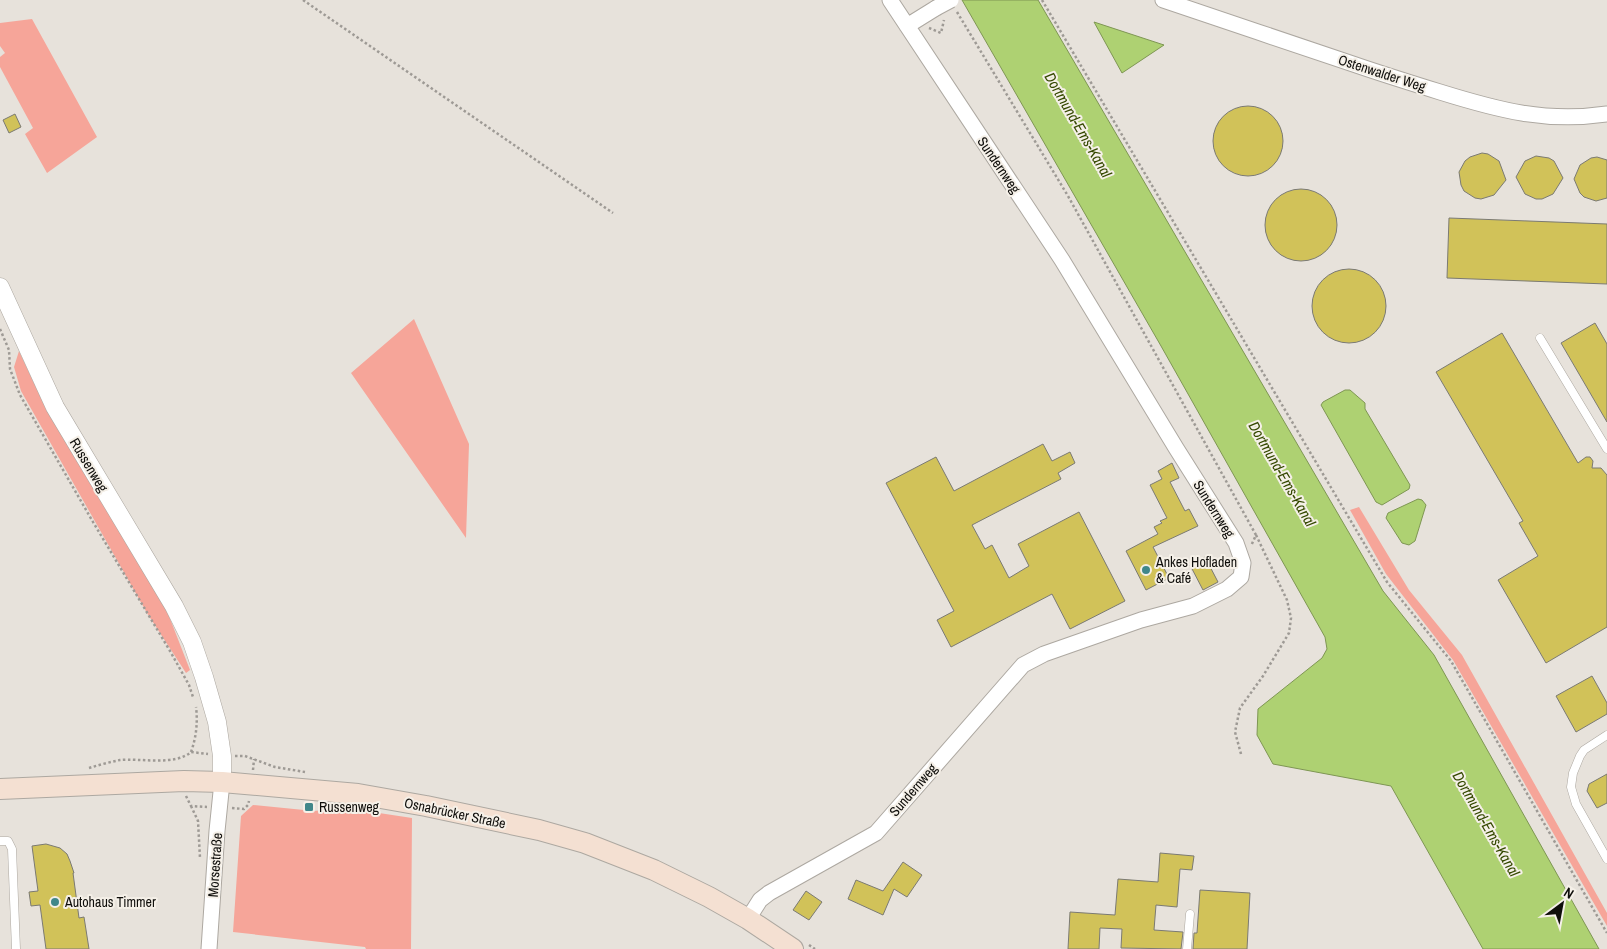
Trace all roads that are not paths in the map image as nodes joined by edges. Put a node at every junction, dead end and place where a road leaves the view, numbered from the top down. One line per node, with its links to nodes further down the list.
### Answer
1 (890, 0): 4 (street)
2 (1163, 0): 5 (street, Ostenwalder Weg)
3 (953, 4): 4 (street, bridge)
4 (907, 26): 15 (street, Sundernweg)
5 (1607, 114)
6 (0, 287): 10 (street, Russenweg)
7 (1540, 338): 8 (lane)
8 (1607, 449)
9 (1607, 735): 13 (lane)
10 (222, 782): 11 (main road, Osnabrücker Straße); 15 (main road, Osnabrücker Straße); 17 (street, Morsestraße)
11 (0, 789)
12 (0, 841): 16 (lane)
13 (1607, 859)
14 (1190, 914): 19 (lane)
15 (748, 919): 18 (main road, Osnabrücker Straße)
16 (16, 949)
17 (210, 949)
18 (793, 949)
19 (1187, 949)

